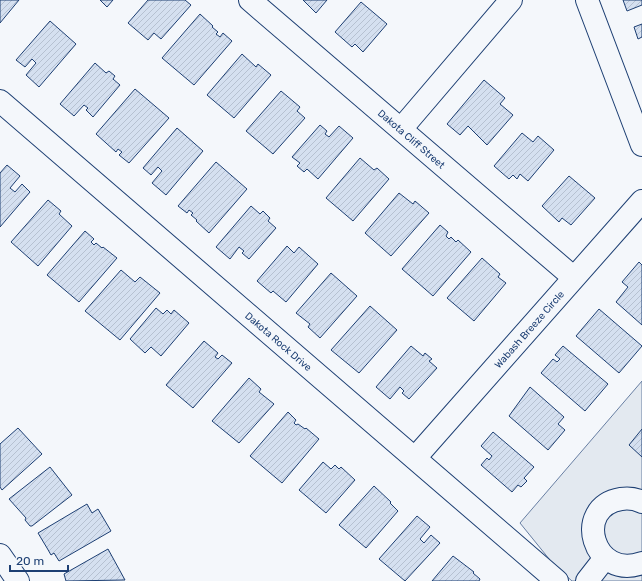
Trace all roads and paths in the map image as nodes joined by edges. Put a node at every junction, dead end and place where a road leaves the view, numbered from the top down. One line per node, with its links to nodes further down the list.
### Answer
1 (250, 0): 5 (street, Dakota Cliff Street)
2 (511, 0): 5 (street)
3 (587, 0): 6 (street)
4 (0, 101): 9 (street, Dakota Rock Drive)
5 (401, 129): 8 (street, Dakota Cliff Street)
6 (642, 145)
7 (642, 201): 8 (street, Wabash Breeze Circle)
8 (573, 277): 9 (street, Wabash Breeze Circle)
9 (415, 458): 15 (street, Dakota Rock Drive)
10 (642, 502): 12 (street)
11 (0, 556): 14 (street)
12 (605, 558): 13 (street); 16 (street)
13 (642, 563)
14 (18, 581)
15 (557, 581)
16 (587, 581)

